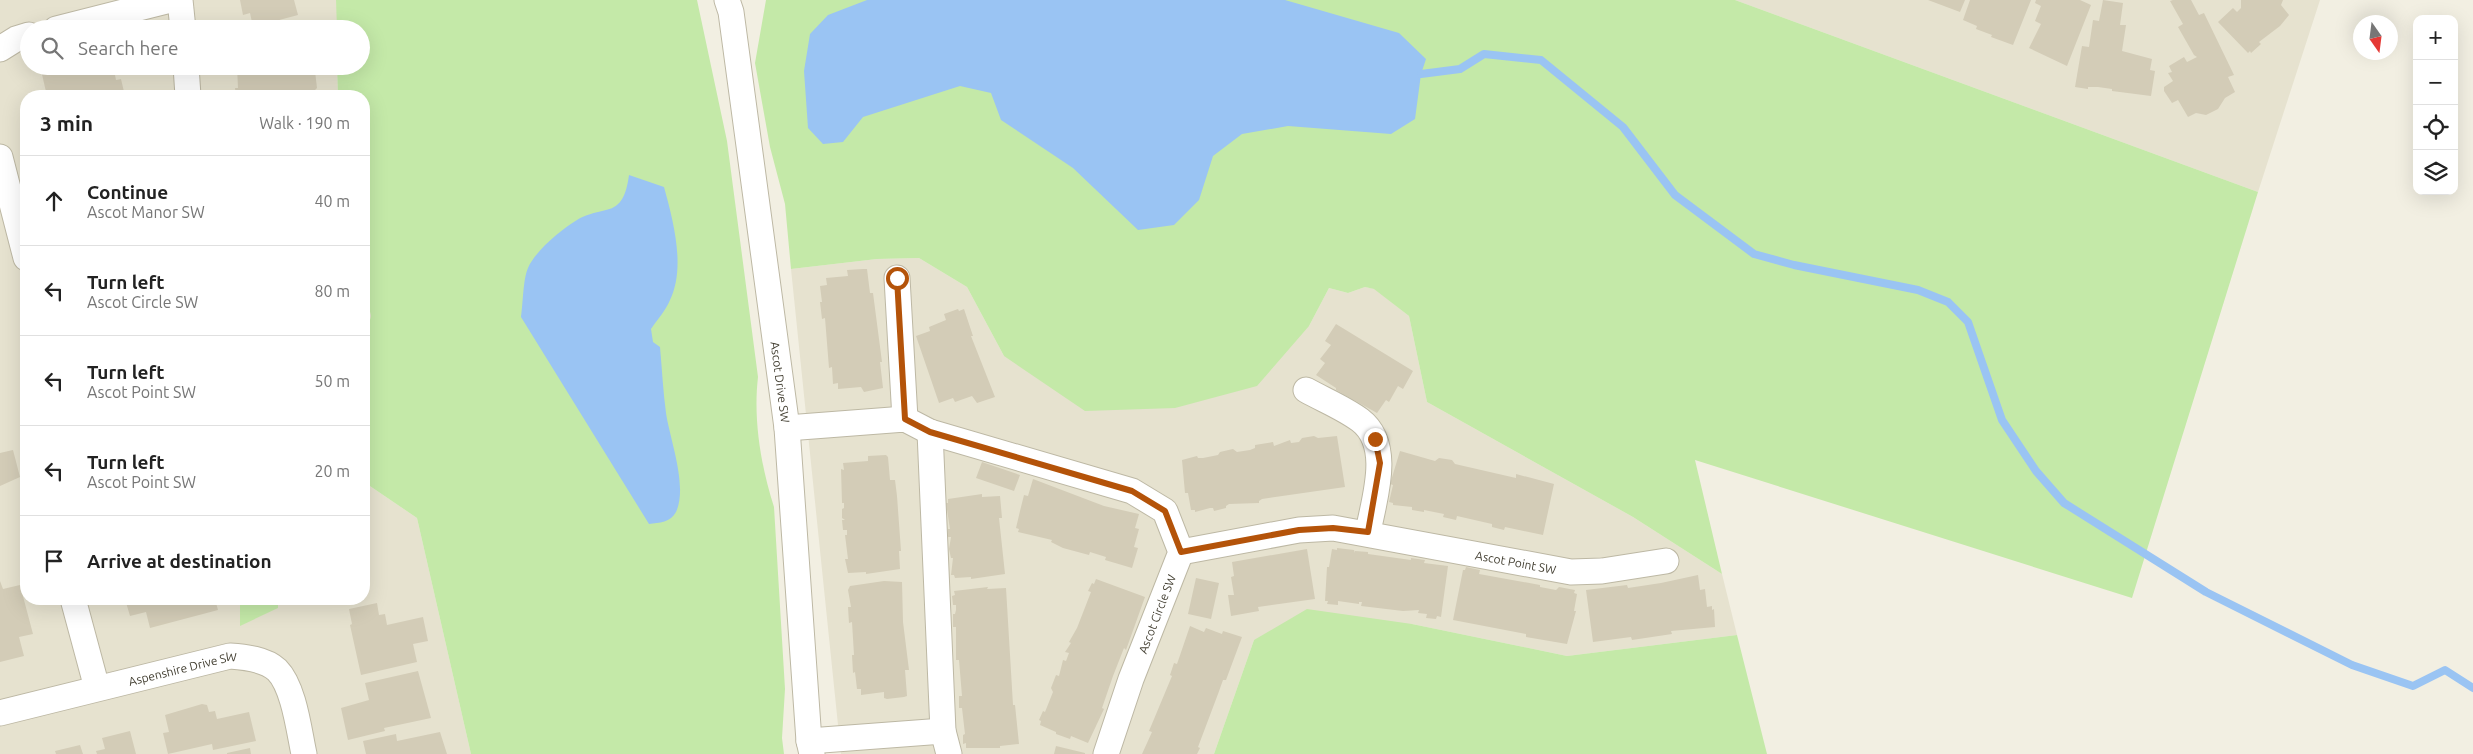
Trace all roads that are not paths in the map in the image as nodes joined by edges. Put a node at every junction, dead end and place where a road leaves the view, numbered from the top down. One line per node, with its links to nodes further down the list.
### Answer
1 (171, 0): 4 (street)
2 (180, 0): 5 (street)
3 (731, 4): 15 (street, Ascot Drive SW)
4 (92, 20)
5 (182, 20)
6 (20, 38): 7 (street)
7 (0, 49)
8 (187, 75): 9 (street)
9 (188, 90)
10 (0, 156): 11 (street)
11 (20, 234)
12 (897, 278): 14 (street)
13 (1306, 390): 17 (street)
14 (905, 419): 15 (street); 16 (street)
15 (787, 428): 24 (street, Ascot Drive SW)
16 (930, 432): 18 (street); 23 (street)
17 (1368, 532): 18 (street, Ascot Point SW); 19 (street, Ascot Point SW)
18 (1181, 552): 26 (street, Ascot Circle SW)
19 (1666, 561)
20 (75, 605): 21 (street)
21 (97, 688): 22 (street, Aspenshire Drive SW); 25 (street, Aspenshire Drive SW)
22 (0, 713)
23 (946, 742): 24 (street)
24 (810, 747)
25 (304, 754)
26 (1106, 754)

